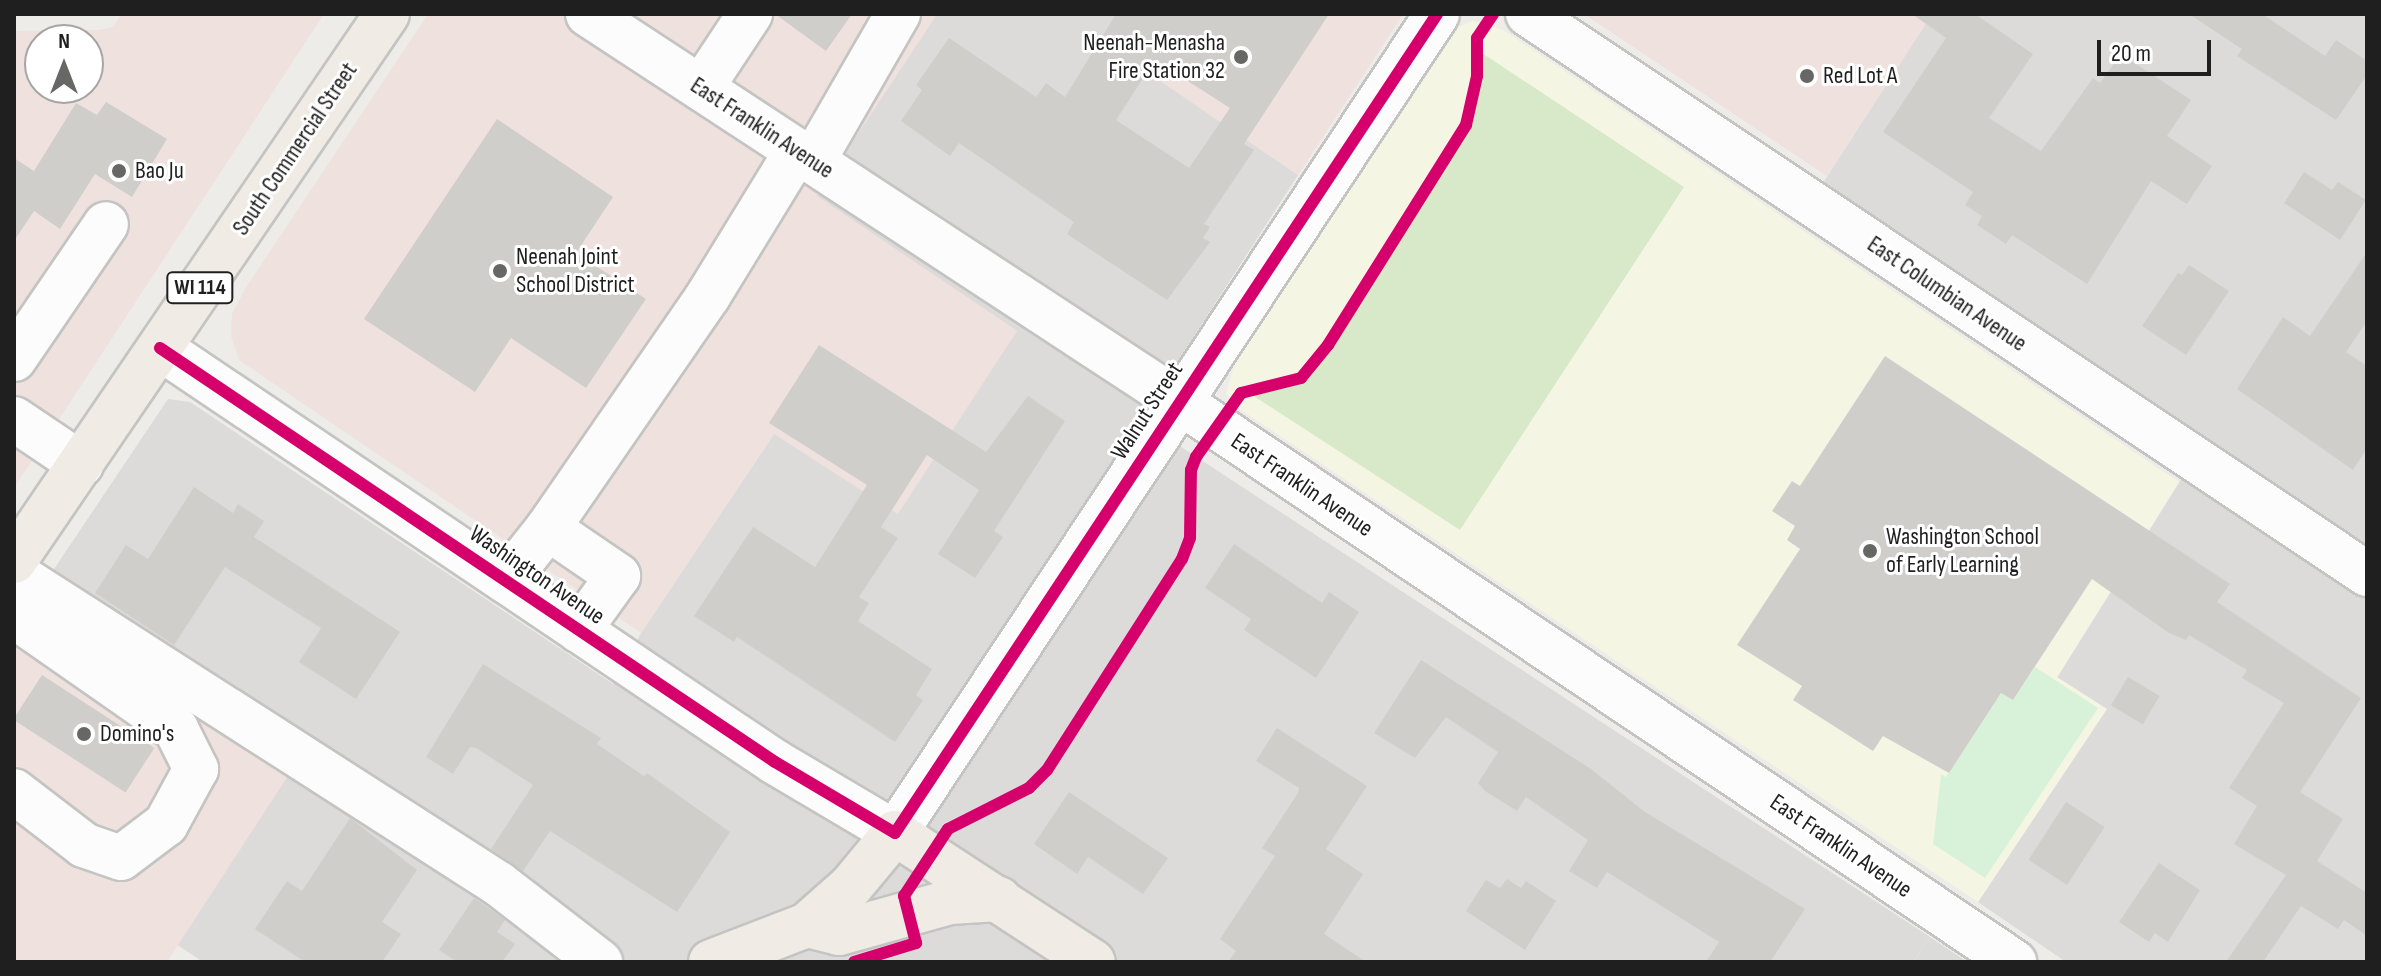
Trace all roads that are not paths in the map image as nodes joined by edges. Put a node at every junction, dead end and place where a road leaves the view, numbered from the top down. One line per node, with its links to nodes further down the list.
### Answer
1 (387, 14): 10 (main road, South Commercial Street / WI 114)
2 (750, 14): 7 (street)
3 (898, 14): 8 (street)
4 (1437, 14): 12 (street, Walnut Street)
5 (1528, 14): 18 (street, East Columbian Avenue)
6 (604, 18): 7 (street, East Franklin Avenue)
7 (701, 88): 8 (street, East Franklin Avenue)
8 (805, 156): 12 (street, East Franklin Avenue); 15 (street)
9 (106, 224): 11 (street)
10 (160, 348): 14 (main road, South Commercial Street / WI 114); 19 (street, Washington Avenue)
11 (14, 359)
12 (1180, 402): 23 (street, Walnut Street); 29 (street, East Franklin Avenue)
13 (14, 419): 14 (street)
14 (81, 464): 16 (main road, South Commercial Street / WI 114)
15 (548, 528): 19 (street); 21 (street)
16 (14, 561)
17 (14, 573): 26 (street)
18 (2367, 574)
19 (506, 581): 21 (street, Washington Avenue)
20 (14, 616): 22 (street)
21 (579, 630): 23 (street, Washington Avenue)
22 (14, 791)
23 (895, 833): 24 (main road, Washington Avenue); 25 (main road)
24 (999, 899): 25 (main road); 28 (main road, Washington Avenue)
25 (807, 925): 27 (main road)
26 (600, 962)
27 (711, 962)
28 (1093, 962)
29 (2014, 962)

